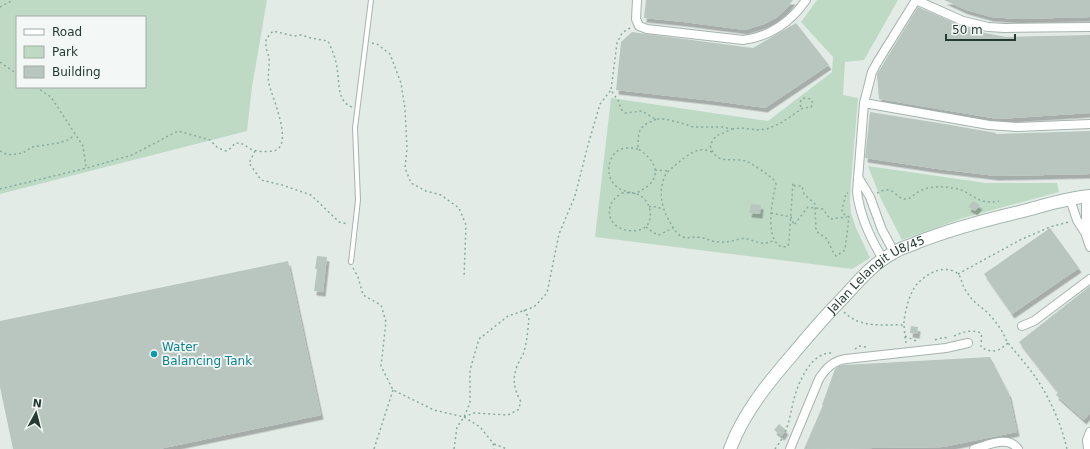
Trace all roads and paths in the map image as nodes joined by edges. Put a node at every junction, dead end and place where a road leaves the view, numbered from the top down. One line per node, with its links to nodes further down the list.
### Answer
1 (13, 0): 6 (path)
2 (371, 0): 9 (lane)
3 (637, 0): 7 (street)
4 (806, 0): 7 (street)
5 (916, 0): 8 (street); 14 (street)
6 (0, 7)
7 (639, 26): 13 (path)
8 (1090, 27)
9 (366, 41): 15 (lane); 53 (path)
10 (0, 62): 11 (path)
11 (16, 73)
12 (38, 88): 20 (path)
13 (611, 90): 17 (path); 56 (path)
14 (864, 103): 18 (street); 28 (street)
15 (358, 108): 23 (path); 43 (lane)
16 (803, 108): 16 (path); 19 (path)
17 (658, 119): 19 (path); 21 (path)
18 (1090, 124)
19 (732, 130): 24 (path)
20 (75, 134): 22 (path); 25 (path)
21 (638, 149): 26 (path); 32 (path)
22 (0, 151)
23 (255, 151): 25 (path); 43 (path)
24 (712, 152): 27 (path); 39 (path)
25 (86, 168): 29 (path)
26 (655, 170): 27 (path); 32 (path)
27 (669, 171): 38 (path)
28 (858, 177): 30 (street); 31 (street)
29 (0, 190)
30 (866, 191): 35 (path); 49 (street)
31 (857, 192): 41 (path); 50 (street)
32 (636, 194): 36 (path); 44 (path)
33 (1088, 196): 34 (street, Jalan Lelangit U8/45); 46 (street)
34 (1070, 199): 42 (street); 49 (street, Jalan Lelangit U8/45)
35 (999, 201)
36 (649, 207): 38 (path); 44 (path)
37 (815, 208): 40 (path); 40 (path); 41 (path); 41 (path)
38 (664, 209): 45 (path)
39 (771, 214): 40 (path); 47 (path)
40 (791, 217): 47 (path)
41 (848, 217)
42 (1077, 220): 46 (street); 52 (path)
43 (354, 225): 51 (lane)
44 (646, 227): 45 (path)
45 (673, 228): 47 (path)
46 (1086, 234): 48 (street)
47 (774, 240)
48 (1090, 247)
49 (894, 252): 50 (street, Jalan Lelangit U8/45)
50 (883, 259): 55 (street, Jalan Lelangit U8/45)
51 (351, 262): 61 (path)
52 (958, 274): 57 (path); 73 (path)
53 (464, 278)
54 (1090, 279): 58 (street)
55 (836, 304): 57 (path); 69 (street, Jalan Lelangit U8/45)
56 (524, 310): 62 (path); 62 (path)
57 (904, 325): 60 (path)
58 (1022, 326)
59 (968, 343): 60 (street)
60 (907, 352): 70 (street)
61 (393, 390): 62 (path); 65 (path)
62 (464, 417): 64 (path); 66 (path)
63 (1090, 432): 74 (street)
64 (493, 444): 67 (path); 68 (path)
65 (374, 449)
66 (454, 449)
67 (494, 449)
68 (507, 449)
69 (730, 449)
70 (790, 449)
71 (974, 449): 72 (street)
72 (1018, 449)
73 (1066, 449)
74 (1088, 449)

